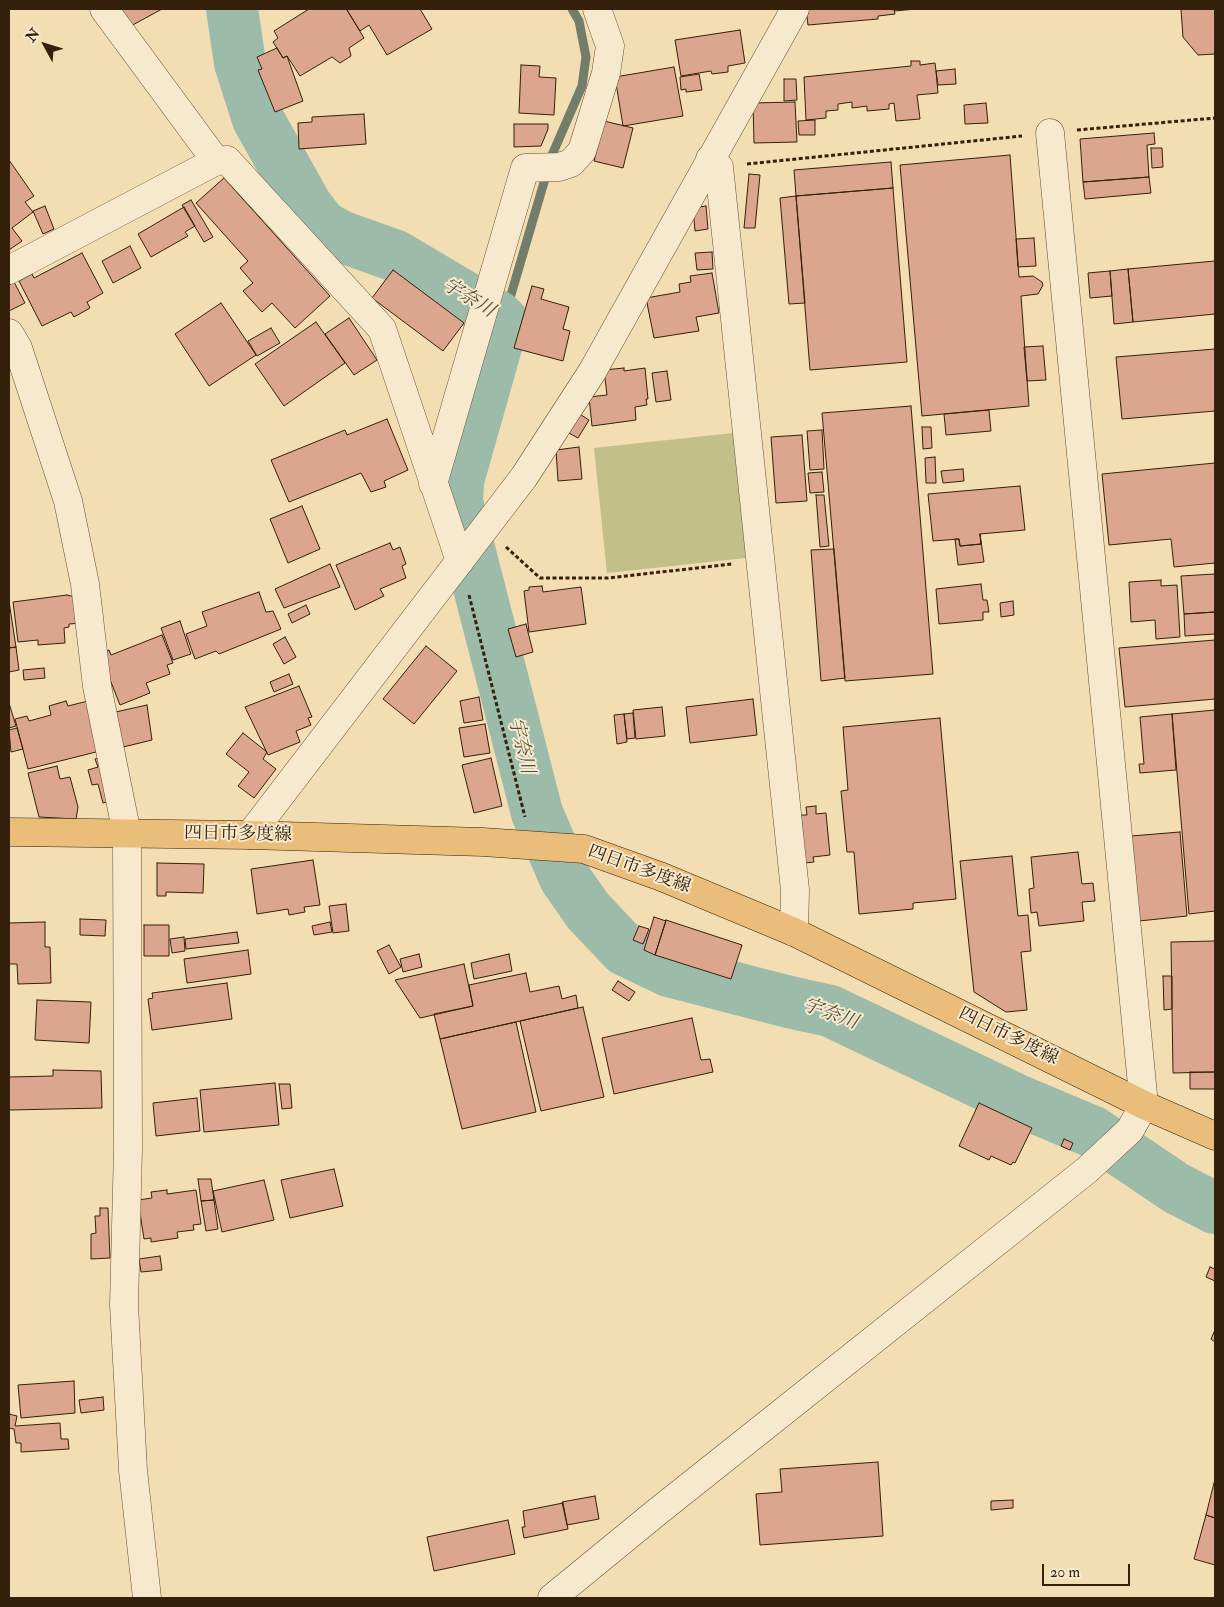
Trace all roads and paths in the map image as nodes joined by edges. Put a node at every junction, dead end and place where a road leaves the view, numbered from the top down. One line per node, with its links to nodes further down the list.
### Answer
1 (104, 9): 6 (street)
2 (597, 9): 10 (street)
3 (795, 9): 7 (street)
4 (1215, 118): 5 (path)
5 (1050, 133): 7 (path); 19 (street)
6 (216, 161): 8 (street); 10 (street)
7 (714, 163): 11 (street); 13 (street)
8 (9, 270)
9 (9, 333): 15 (street)
10 (433, 484): 12 (street)
11 (483, 531): 12 (street); 13 (path)
12 (462, 558): 16 (street); 17 (path)
13 (760, 561): 18 (street)
14 (9, 832): 15 (main road, 四日市多度線)
15 (127, 834): 16 (main road, 四日市多度線); 21 (street)
16 (250, 835): 17 (main road, 四日市多度線)
17 (535, 846): 18 (main road, 四日市多度線)
18 (794, 932): 19 (main road, 四日市多度線)
19 (1144, 1105): 20 (main road, 四日市多度線); 22 (street)
20 (1215, 1136)
21 (146, 1598)
22 (552, 1598)

